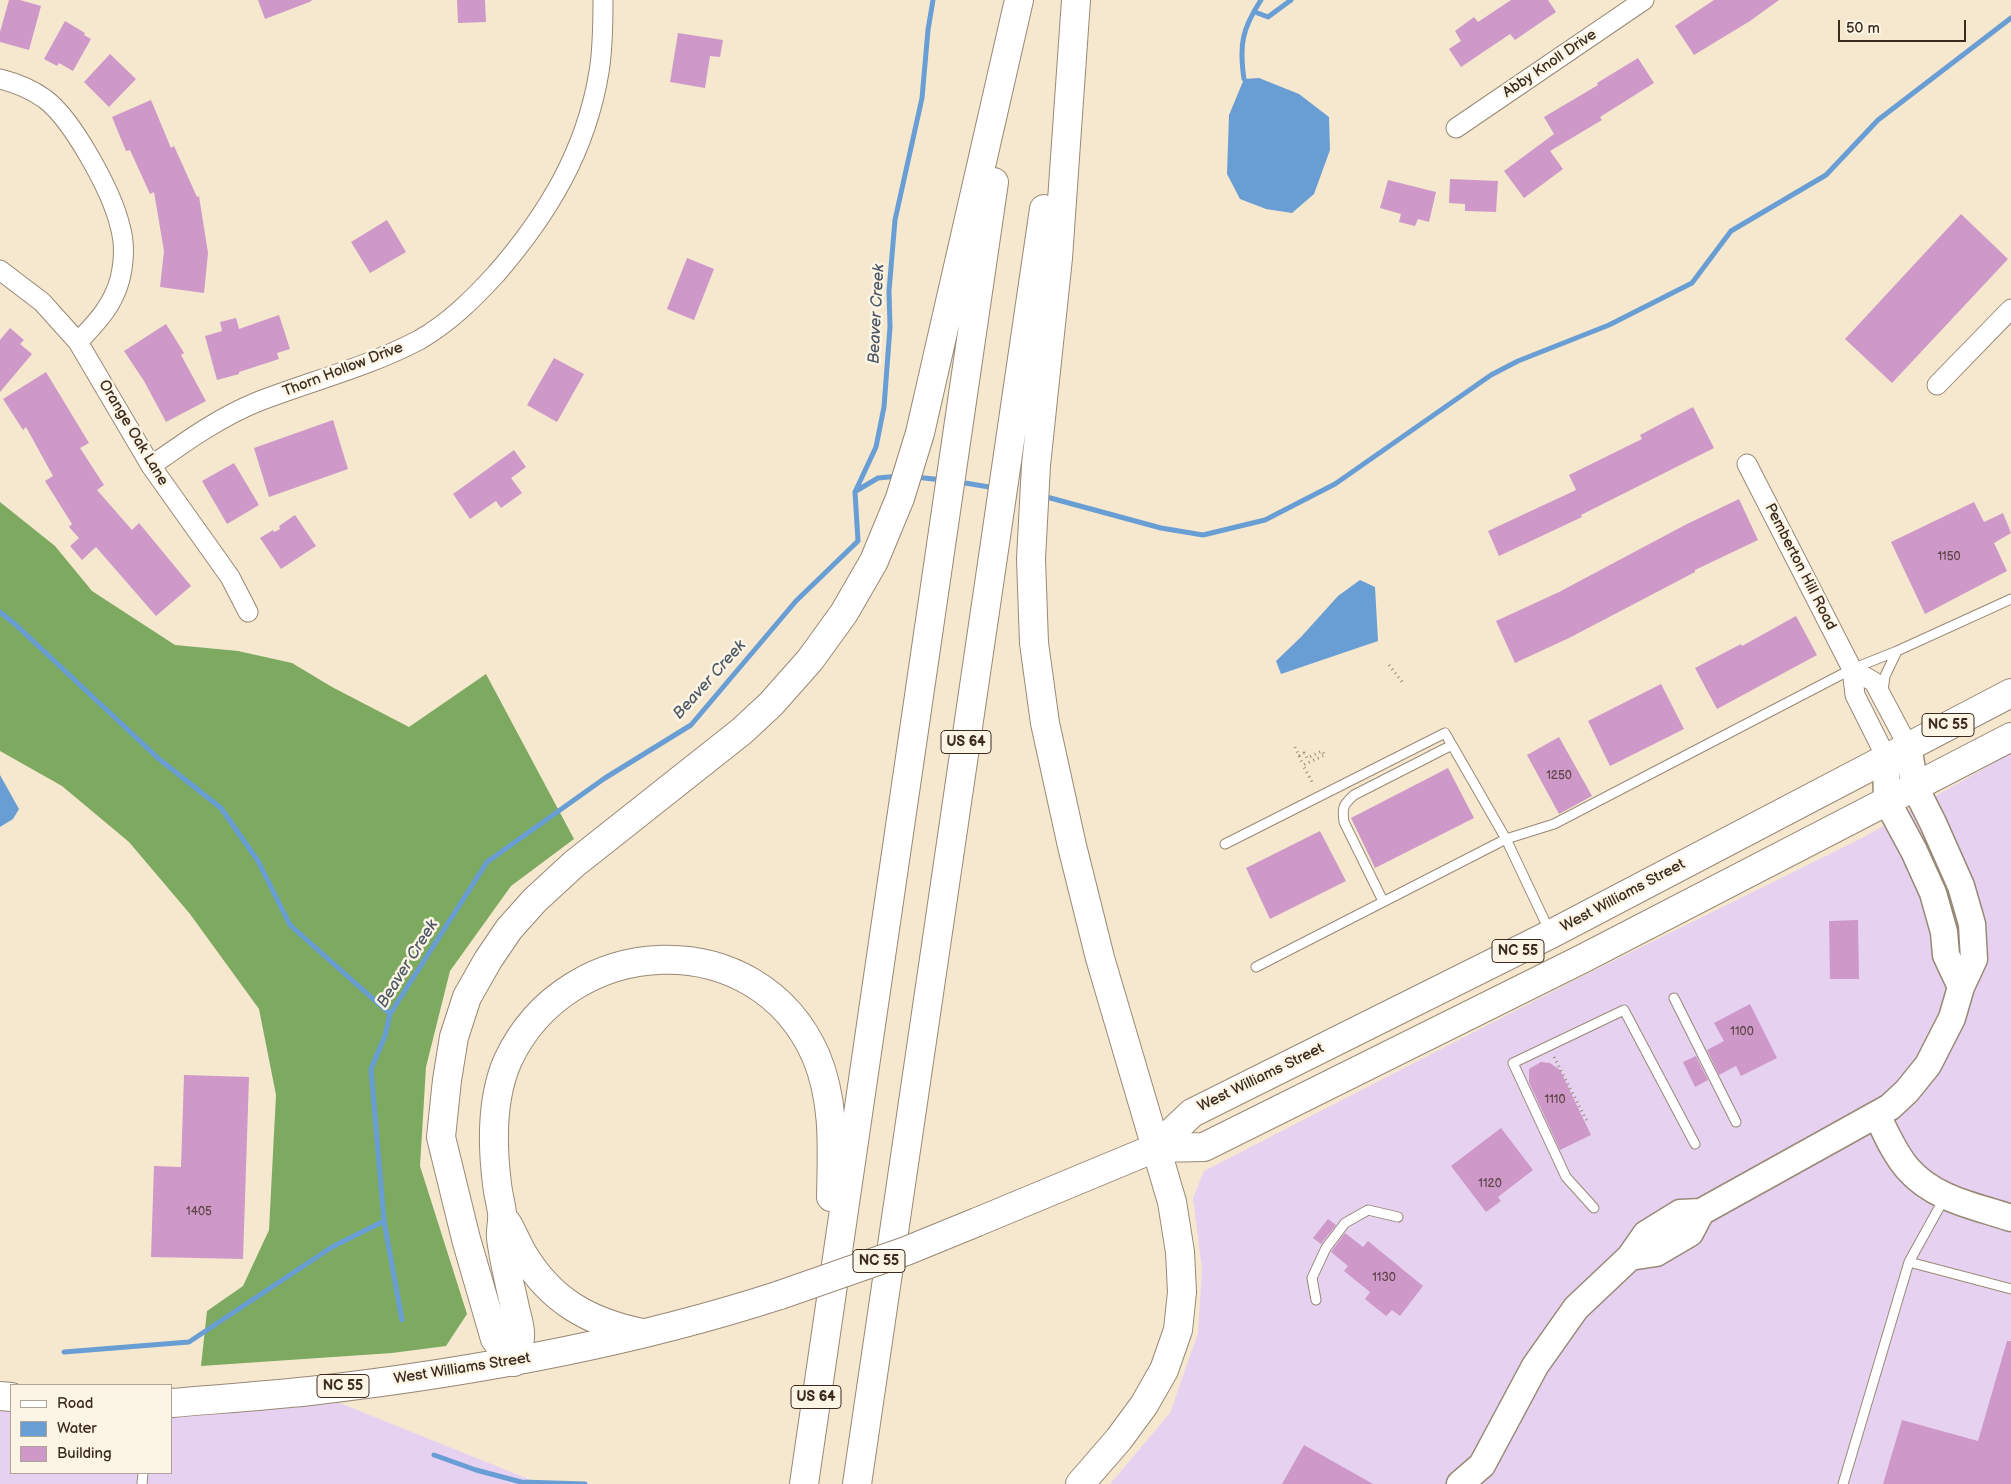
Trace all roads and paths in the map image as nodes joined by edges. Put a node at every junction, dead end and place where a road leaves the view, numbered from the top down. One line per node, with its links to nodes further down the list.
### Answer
1 (603, 0): 12 (street, Thorn Hollow Drive)
2 (1020, 0): 51 (main road, US 64); 53 (main road)
3 (1075, 0): 42 (main road); 57 (main road, US 64)
4 (1644, 0): 6 (street, Abby Knoll Drive)
5 (0, 79): 9 (street)
6 (1456, 128)
7 (0, 270): 9 (street, Orange Oak Lane)
8 (2011, 309): 10 (street)
9 (78, 342): 12 (street, Orange Oak Lane)
10 (1937, 385)
11 (1747, 464): 17 (street, Pemberton Hill Road)
12 (151, 466): 14 (street, Orange Oak Lane)
13 (2011, 599): 15 (lane)
14 (248, 612)
15 (1897, 651): 17 (lane); 20 (lane)
16 (1388, 665): 18 (path)
17 (1852, 669): 20 (street); 24 (street, Pemberton Hill Road); 30 (lane)
18 (1403, 683)
19 (2011, 693): 24 (main road, West Williams Street / NC 55)
20 (1882, 696): 24 (street)
21 (2011, 737): 28 (main road, NC 55)
22 (1452, 745): 30 (lane); 31 (lane); 32 (lane)
23 (1295, 747): 25 (path)
24 (1897, 752): 28 (street); 29 (street); 33 (main road, West Williams Street / NC 55)
25 (1299, 756): 26 (path); 26 (path)
26 (1303, 765): 27 (path)
27 (1313, 784)
28 (1914, 787): 29 (main road, NC 55); 35 (street)
29 (1888, 801): 35 (street); 42 (main road, NC 55)
30 (1506, 839): 32 (lane); 33 (lane)
31 (1225, 844)
32 (1383, 902): 34 (lane)
33 (1551, 934): 42 (main road, West Williams Street / NC 55)
34 (1256, 967)
35 (1960, 987): 38 (street)
36 (1674, 998): 40 (lane)
37 (1551, 1052): 39 (path)
38 (1877, 1115): 43 (street); 55 (street)
39 (1587, 1121)
40 (1736, 1122)
41 (1695, 1144): 44 (lane)
42 (1155, 1148): 52 (main road, West Williams Street / NC 55, bridge); 58 (main road)
43 (1945, 1197): 47 (street); 48 (lane)
44 (1594, 1208)
45 (502, 1215): 51 (main road); 52 (main road); 53 (main road)
46 (1398, 1217): 50 (lane)
47 (2011, 1218)
48 (1909, 1262): 49 (lane); 60 (lane)
49 (2011, 1289)
50 (1316, 1300)
51 (829, 1310): 56 (main road, US 64)
52 (642, 1333): 53 (main road, West Williams Street / NC 55)
53 (514, 1362): 54 (main road, West Williams Street / NC 55)
54 (172, 1403)
55 (1481, 1474): 59 (street)
56 (804, 1484)
57 (857, 1484)
58 (1080, 1484)
59 (1460, 1484)
60 (1843, 1484)

